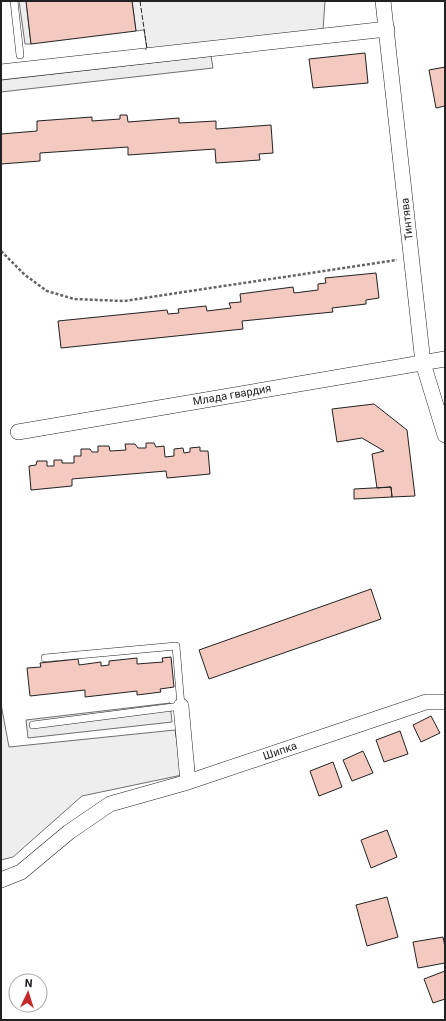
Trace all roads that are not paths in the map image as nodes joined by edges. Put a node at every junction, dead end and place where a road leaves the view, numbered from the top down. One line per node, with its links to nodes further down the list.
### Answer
1 (14, 1): 4 (lane)
2 (384, 1): 3 (street, Тинтява)
3 (386, 29): 5 (street); 7 (street, Тинтява)
4 (20, 55)
5 (1, 72)
6 (445, 359): 7 (street, Млада гвардия)
7 (423, 363): 8 (street, Млада гвардия); 9 (street, Тинтява)
8 (18, 432)
9 (445, 435)
10 (45, 658): 12 (lane)
11 (445, 702): 14 (street, Шипка)
12 (181, 706): 13 (lane); 14 (street)
13 (33, 725)
14 (188, 782): 15 (street, Шипка)
15 (1, 880)

